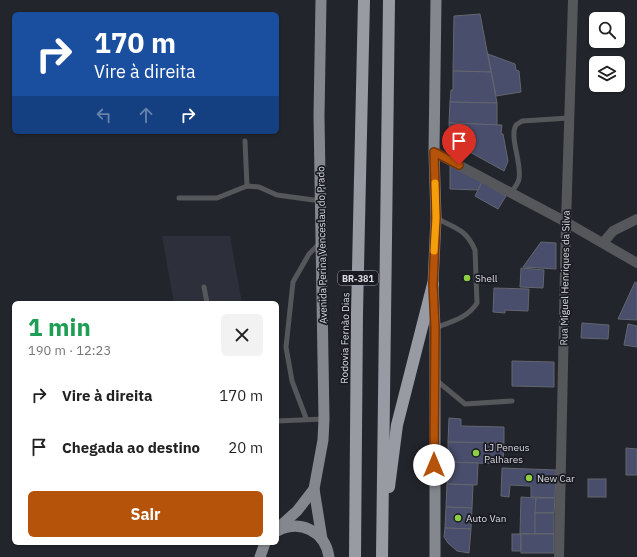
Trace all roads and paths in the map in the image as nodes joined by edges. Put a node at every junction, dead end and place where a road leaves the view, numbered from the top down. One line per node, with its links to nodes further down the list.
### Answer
1 (320, 0): 12 (main road, Avenida Perina Venceslau do Prado)
2 (364, 0): 36 (highway, Rodovia Fernão Dias / BR-381)
3 (389, 0): 32 (highway, BR-381)
4 (436, 0): 8 (main road)
5 (573, 0): 6 (street, Rua Miguel Henriques da Silva)
6 (569, 118): 10 (lane); 15 (street, Rua Miguel Henriques da Silva)
7 (245, 141): 9 (lane)
8 (434, 152): 10 (street); 13 (main road)
9 (248, 186): 11 (lane); 12 (lane)
10 (511, 193): 15 (street)
11 (178, 198)
12 (322, 201): 16 (main road, Avenida Perina Venceslau do Prado)
13 (436, 218): 19 (main road); 22 (lane)
14 (637, 219): 17 (street)
15 (566, 222): 17 (street); 39 (street, Rua Miguel Henriques da Silva)
16 (321, 243): 25 (lane); 26 (main road, Avenida Perina Venceslau do Prado)
17 (603, 243): 18 (street)
18 (637, 263)
19 (433, 284): 22 (main road); 32 (highway)
20 (204, 287): 21 (lane)
21 (207, 301)
22 (435, 328): 23 (main road)
23 (434, 379): 24 (lane); 38 (main road)
24 (512, 401)
25 (306, 418): 26 (lane); 27 (lane)
26 (324, 419): 28 (main road, Avenida Perina Venceslau do Prado)
27 (279, 421)
28 (314, 489): 29 (main road, Avenida Perina Venceslau do Prado); 31 (main road, Avenida Perina Venceslau do Prado)
29 (279, 528)
30 (279, 530): 31 (main road)
31 (322, 538): 35 (main road, Avenida Perina Venceslau do Prado)
32 (382, 544): 37 (highway, BR-381)
33 (264, 545): 34 (main road)
34 (260, 557)
35 (329, 557)
36 (355, 557)
37 (382, 557)
38 (435, 557)
39 (559, 557)

